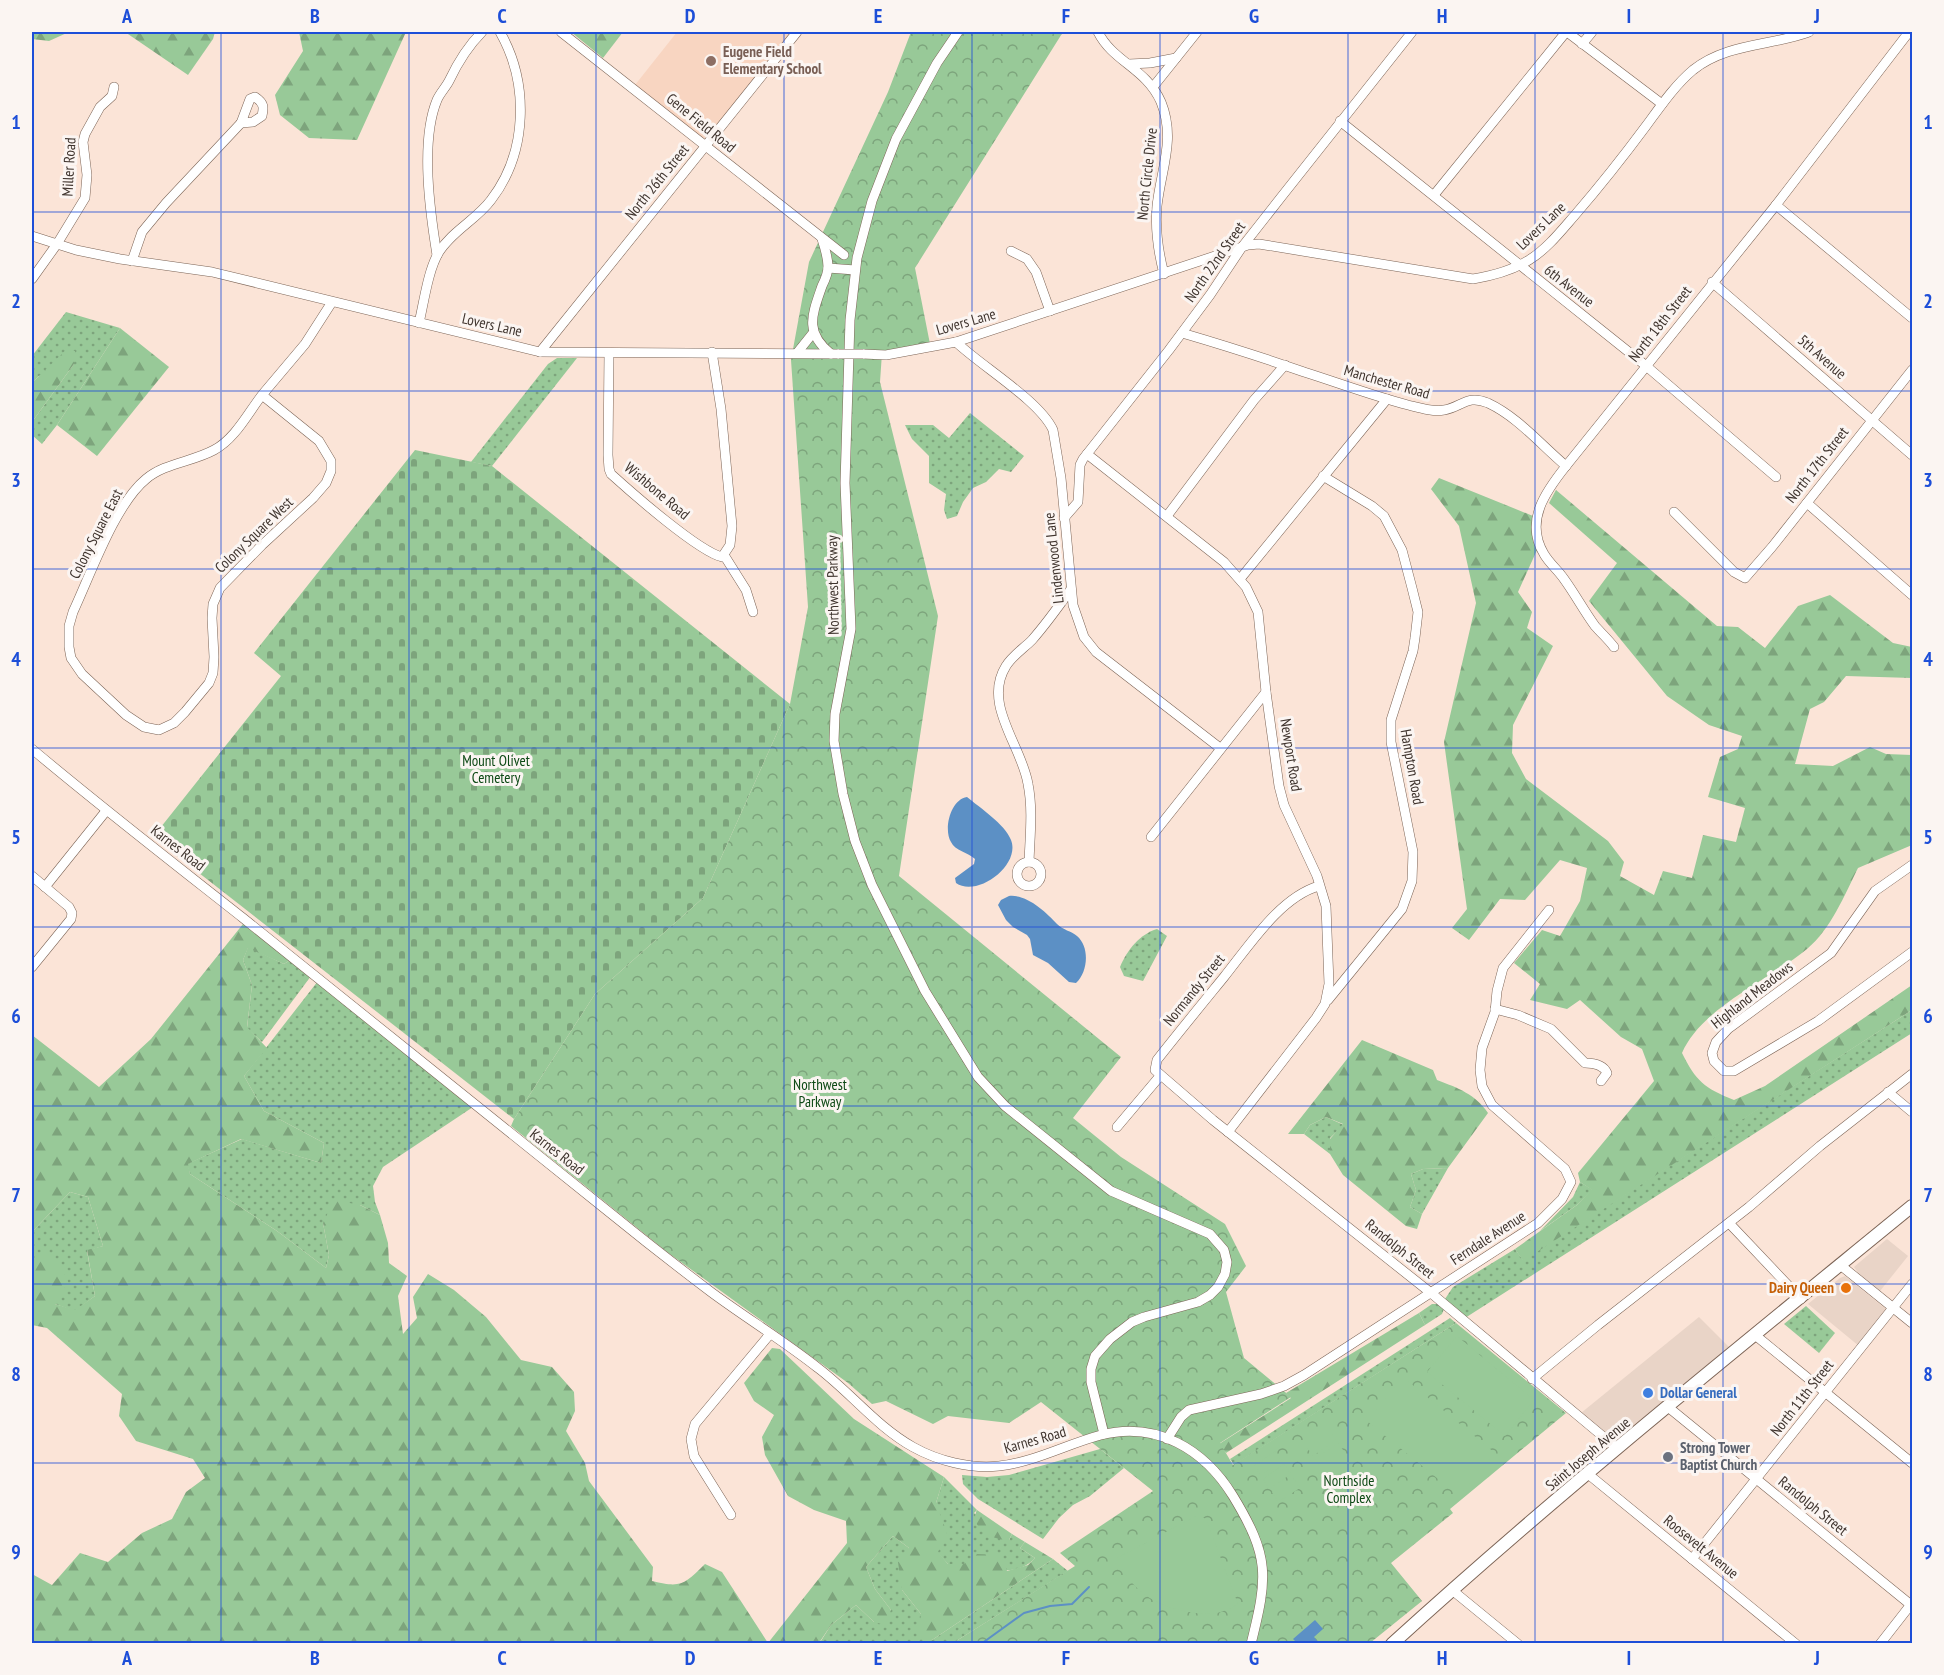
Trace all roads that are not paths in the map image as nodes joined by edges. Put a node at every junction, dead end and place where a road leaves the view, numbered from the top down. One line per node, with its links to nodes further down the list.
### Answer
1 (482, 32): 30 (street)
2 (500, 32): 30 (street)
3 (561, 32): 22 (street, Gene Field Road)
4 (797, 32): 22 (street, North 26th Street)
5 (958, 32): 32 (street, Northwest Parkway)
6 (1098, 32): 16 (street, North Circle Drive)
7 (1197, 32): 15 (street)
8 (1412, 32): 20 (street, North 22nd Street)
9 (1567, 32): 14 (street); 23 (street)
10 (1592, 32): 14 (street)
11 (1809, 32): 13 (street, Lovers Lane)
12 (1909, 32): 24 (street, North 18th Street)
13 (1790, 34): 19 (street, Lovers Lane)
14 (1582, 44): 19 (street)
15 (1176, 57): 16 (street); 18 (street)
16 (1129, 64): 18 (street, North Circle Drive)
17 (114, 87): 27 (street, Miller Road)
18 (1153, 87): 37 (street, North Circle Drive)
19 (1662, 104): 35 (street, Lovers Lane)
20 (1340, 121): 23 (street, 6th Avenue); 28 (street, North 22nd Street)
21 (241, 123): 33 (street)
22 (705, 146): 26 (street, Gene Field Road); 47 (street, North 26th Street)
23 (1434, 195): 35 (street, 6th Avenue)
24 (1776, 205): 39 (street, North 18th Street); 42 (street)
25 (32, 236): 27 (street, Lovers Lane)
26 (822, 239): 31 (street, Gene Field Road); 34 (street)
27 (57, 244): 33 (street, Lovers Lane); 38 (street, Miller Road)
28 (1242, 247): 35 (street, Lovers Lane); 37 (street, Lovers Lane); 45 (street, North 22nd Street)
29 (1011, 251): 41 (street)
30 (437, 255): 43 (street)
31 (844, 255): 32 (street); 34 (street)
32 (857, 258): 36 (street, Northwest Parkway)
33 (132, 261): 40 (street, Lovers Lane)
34 (828, 264): 36 (street); 44 (street)
35 (1519, 266): 53 (street, 6th Avenue)
36 (855, 270): 111 (street, Northwest Parkway)
37 (1164, 274): 41 (street, Lovers Lane)
38 (32, 279)
39 (1712, 282): 53 (street, North 18th Street); 57 (street, 5th Avenue)
40 (332, 302): 43 (street, Lovers Lane); 55 (street, Colony Square East)
41 (1050, 311): 46 (street, Lovers Lane)
42 (1912, 318)
43 (419, 323): 47 (street, Lovers Lane)
44 (813, 333): 50 (street); 51 (street)
45 (1182, 333): 52 (street, Manchester Road); 58 (street, North 22nd Street)
46 (956, 342): 51 (street, Lovers Lane, bridge); 66 (street, Lindenwood Lane)
47 (540, 352): 48 (street, Lovers Lane)
48 (609, 352): 49 (street, Lovers Lane); 67 (street, Wishbone Road)
49 (712, 352): 50 (street, Lovers Lane); 67 (street)
50 (797, 353): 51 (street, Lovers Lane)
51 (835, 354)
52 (1285, 365): 56 (street, Manchester Road); 65 (street)
53 (1646, 365): 60 (street, North 18th Street); 62 (street, 6th Avenue)
54 (1912, 370): 57 (street, North 17th Street)
55 (262, 395): 74 (street, Colony Square East); 74 (street, Colony Square West)
56 (1387, 399): 60 (street, Manchester Road); 61 (street)
57 (1871, 420): 59 (street, 5th Avenue); 63 (street, North 17th Street)
58 (1088, 454): 65 (street, Newport Road); 66 (street, North 22nd Street)
59 (1912, 455)
60 (1566, 466): 72 (street, North 18th Street)
61 (1323, 476): 68 (street); 87 (street, Hampton Road)
62 (1776, 477)
63 (1807, 503): 64 (street, North 17th Street); 70 (street)
64 (1674, 512)
65 (1167, 516): 68 (street, Newport Road)
66 (1064, 518): 69 (street, Lindenwood Lane)
67 (724, 555): 71 (street)
68 (1240, 579): 73 (street, Newport Road)
69 (1071, 589): 75 (street, Lindenwood Lane); 79 (street)
70 (1912, 595)
71 (753, 612)
72 (1614, 647)
73 (1266, 692): 75 (street); 82 (street, Newport Road)
74 (144, 727)
75 (1220, 748): 78 (street)
76 (32, 749): 77 (street, Karnes Road)
77 (106, 811): 83 (street); 106 (street, Karnes Road)
78 (1151, 837)
79 (1029, 862)
80 (1912, 865): 85 (street, Highland Meadows)
81 (32, 876): 83 (street)
82 (1319, 885): 87 (street, Newport Road); 92 (street, Normandy Street)
83 (45, 887): 86 (street)
84 (1549, 910): 88 (street, Ferndale Avenue)
85 (1912, 952)
86 (32, 967)
87 (1326, 1004): 97 (street)
88 (1495, 1010): 89 (street); 102 (street, Ferndale Avenue)
89 (1585, 1063): 90 (street); 93 (street)
90 (1587, 1074)
91 (1912, 1074): 94 (street)
92 (1160, 1076): 96 (street); 97 (street, Randolph Street)
93 (1602, 1081)
94 (1888, 1092): 95 (street); 99 (street)
95 (1912, 1112)
96 (1117, 1127)
97 (1228, 1132): 102 (street, Randolph Street)
98 (1912, 1206): 100 (main road, Saint Joseph Avenue)
99 (1729, 1223): 103 (street); 108 (street)
100 (1839, 1264): 103 (main road, Saint Joseph Avenue); 104 (street)
101 (1912, 1284): 104 (street, North 11th Street)
102 (1431, 1293): 108 (street, Randolph Street); 112 (street, Ferndale Avenue)
103 (1801, 1299): 107 (main road, Saint Joseph Avenue)
104 (1894, 1308): 105 (street); 109 (street, North 11th Street)
105 (1912, 1323)
106 (770, 1334): 111 (street, Karnes Road); 117 (street)
107 (1755, 1335): 109 (street); 110 (main road, Saint Joseph Avenue)
108 (1532, 1379): 113 (street, Randolph Street)
109 (1825, 1392): 114 (street); 116 (street, North 11th Street)
110 (1668, 1407): 113 (main road, Saint Joseph Avenue); 116 (street, Randolph Street)
111 (1104, 1434): 112 (street)
112 (1167, 1439): 122 (street)
113 (1618, 1449): 115 (main road, Saint Joseph Avenue)
114 (1912, 1463)
115 (1588, 1474): 118 (street, Roosevelt Avenue); 119 (main road, Saint Joseph Avenue)
116 (1757, 1479): 118 (street, North 11th Street); 120 (street, Randolph Street)
117 (730, 1515)
118 (1692, 1559): 126 (street, Roosevelt Avenue)
119 (1452, 1590): 121 (main road, Saint Joseph Avenue); 125 (street)
120 (1912, 1604): 127 (street)
121 (1424, 1614): 123 (main road, Saint Joseph Avenue); 124 (main road, Saint Joseph Avenue)
122 (1251, 1644)
123 (1385, 1644)
124 (1392, 1644)
125 (1518, 1644)
126 (1796, 1644)
127 (1880, 1644)

